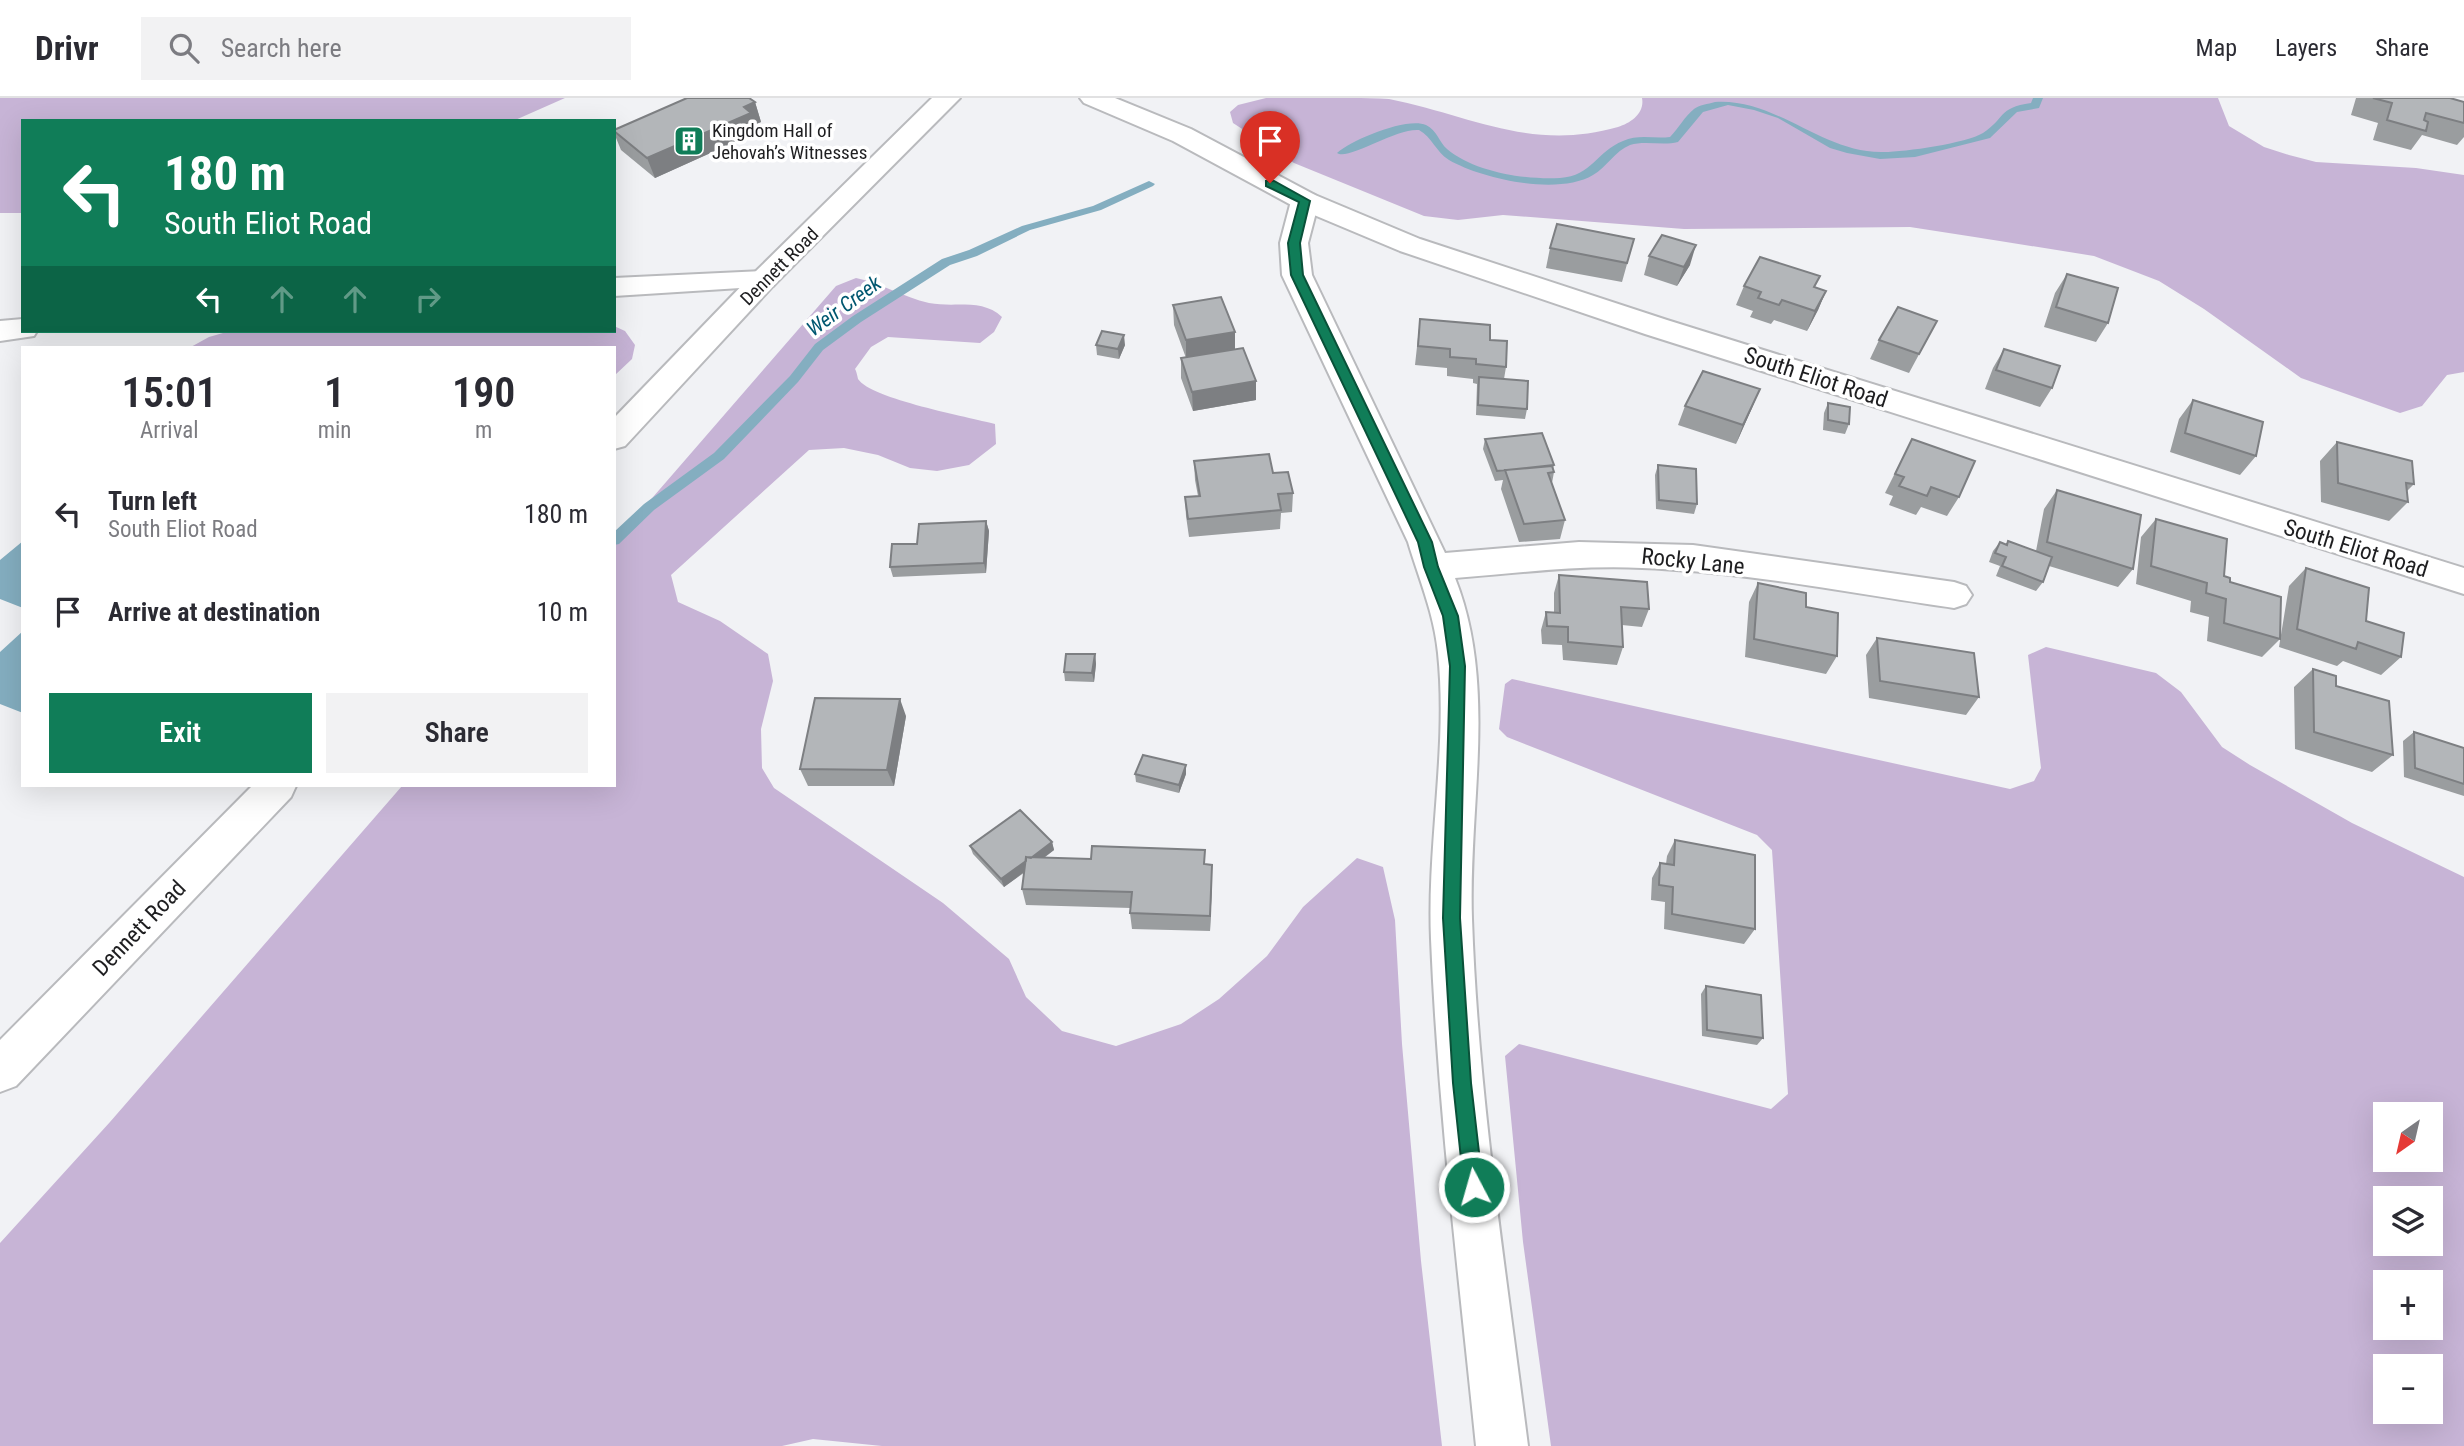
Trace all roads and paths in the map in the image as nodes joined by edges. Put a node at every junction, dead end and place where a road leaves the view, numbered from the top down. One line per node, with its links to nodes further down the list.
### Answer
1 (947, 98): 6 (street, Dennett Road)
2 (1093, 98): 4 (street, South Eliot Road)
3 (1154, 98): 4 (street)
4 (1182, 135): 5 (street, South Eliot Road)
5 (1305, 201): 11 (street); 12 (street, South Eliot Road)
6 (763, 280): 7 (street); 10 (street, Dennett Road)
7 (616, 287)
8 (21, 329): 9 (street)
9 (0, 331)
10 (616, 436)
11 (1431, 567): 13 (street, Rocky Lane); 16 (street)
12 (2464, 581)
13 (1954, 595)
14 (276, 787): 15 (street, Dennett Road)
15 (0, 1071)
16 (1502, 1446)

